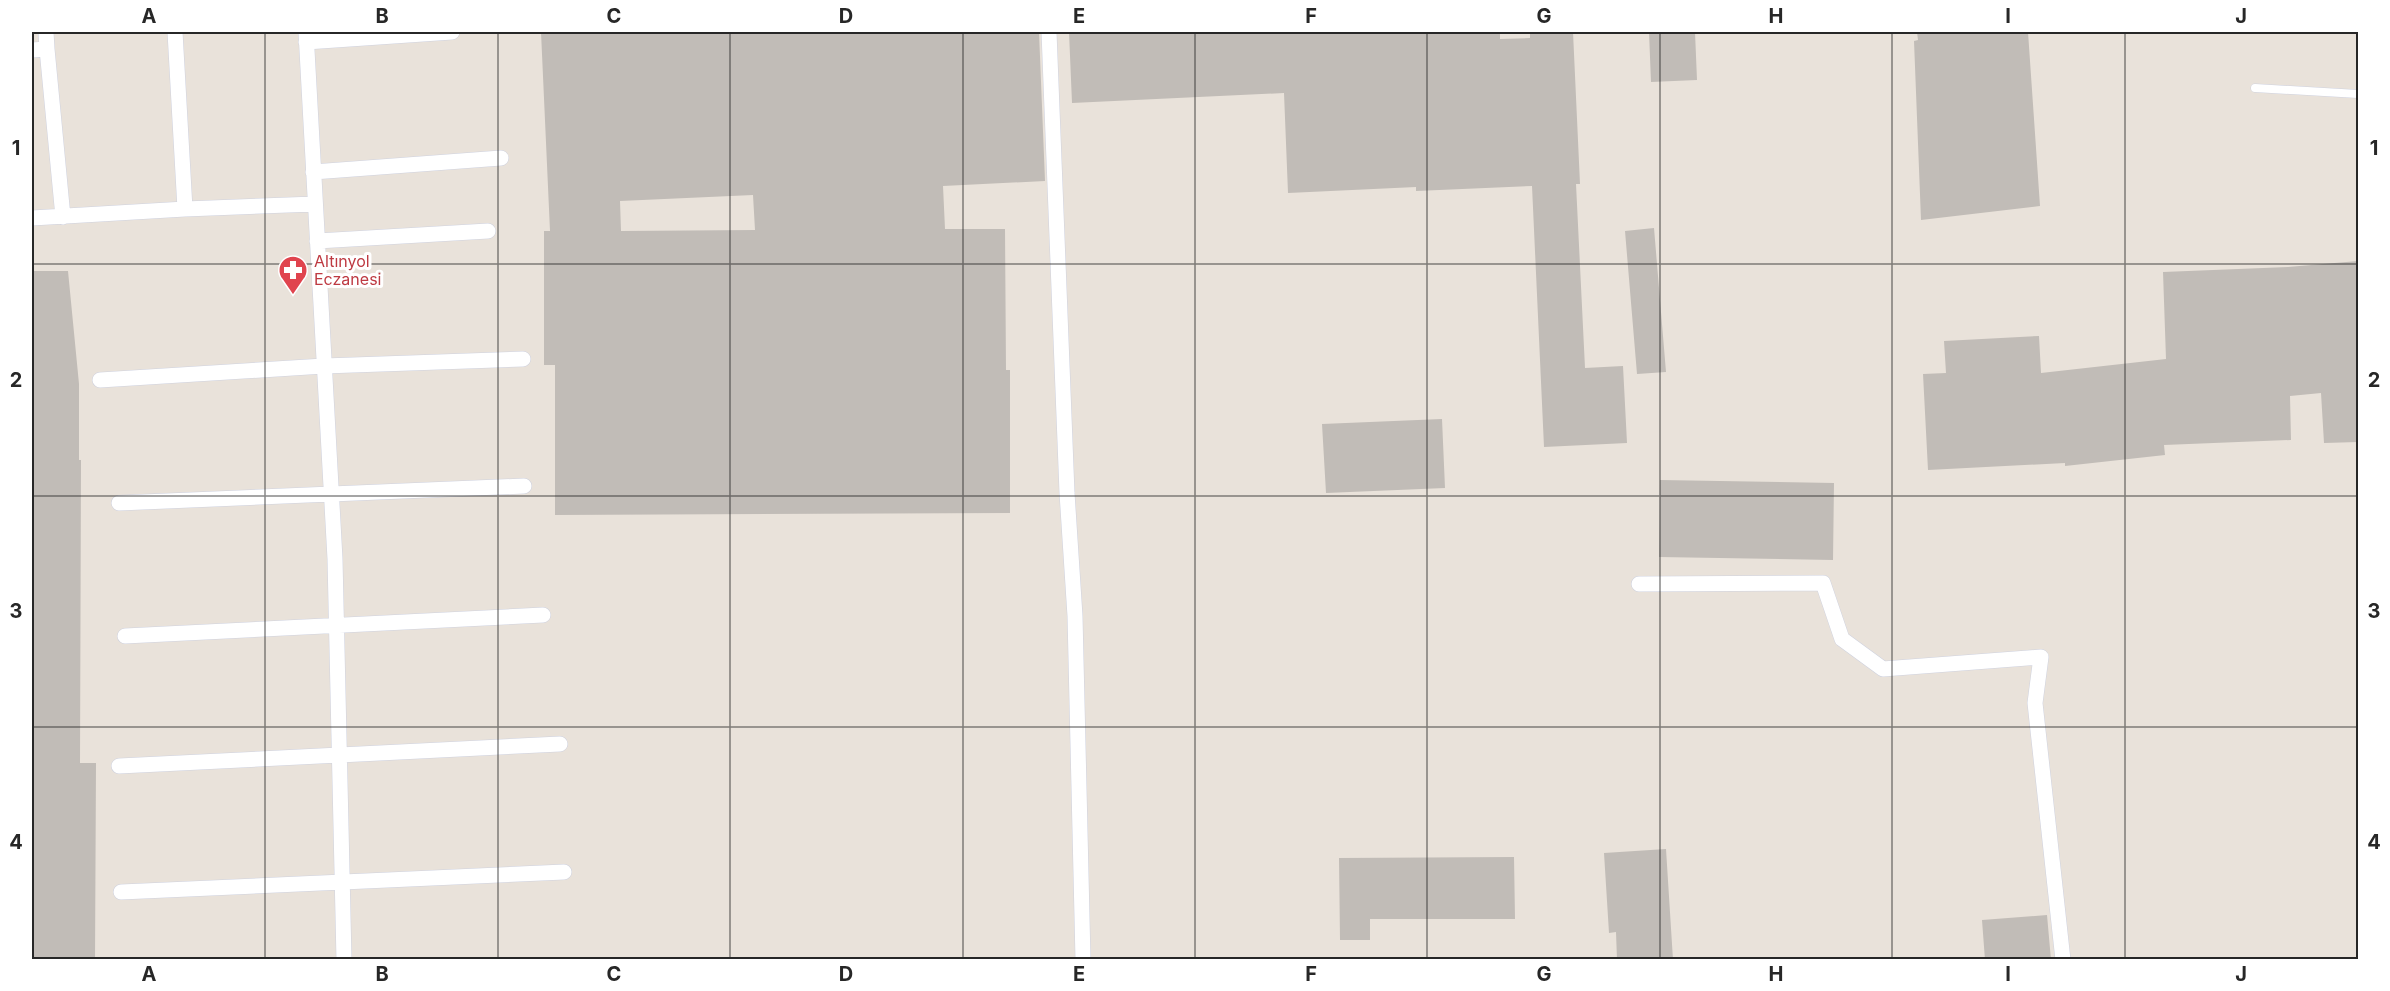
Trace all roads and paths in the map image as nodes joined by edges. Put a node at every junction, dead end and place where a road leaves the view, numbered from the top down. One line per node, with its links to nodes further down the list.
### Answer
1 (46, 32): 6 (street)
2 (175, 32): 13 (street)
3 (452, 32): 5 (street)
4 (1049, 32): 35 (street)
5 (306, 37): 11 (street)
6 (47, 49): 7 (street); 14 (street)
7 (32, 50)
8 (2255, 88): 9 (lane)
9 (2358, 94)
10 (501, 158): 11 (street)
11 (314, 172): 12 (street)
12 (315, 204): 13 (street); 17 (street)
13 (185, 209): 14 (street)
14 (63, 217): 15 (street)
15 (32, 218)
16 (488, 231): 17 (street)
17 (317, 241): 19 (street)
18 (523, 359): 19 (street)
19 (324, 366): 20 (street); 22 (street)
20 (100, 380)
21 (524, 486): 22 (street)
22 (331, 495): 23 (street); 26 (street)
23 (119, 503)
24 (1639, 584): 36 (street)
25 (543, 615): 26 (street)
26 (336, 624): 27 (street); 29 (street)
27 (125, 636)
28 (560, 744): 29 (street)
29 (339, 754): 30 (street); 32 (street)
30 (119, 766)
31 (564, 872): 32 (street)
32 (342, 881): 33 (street); 34 (street)
33 (121, 892)
34 (344, 960)
35 (1083, 960)
36 (2062, 960)

